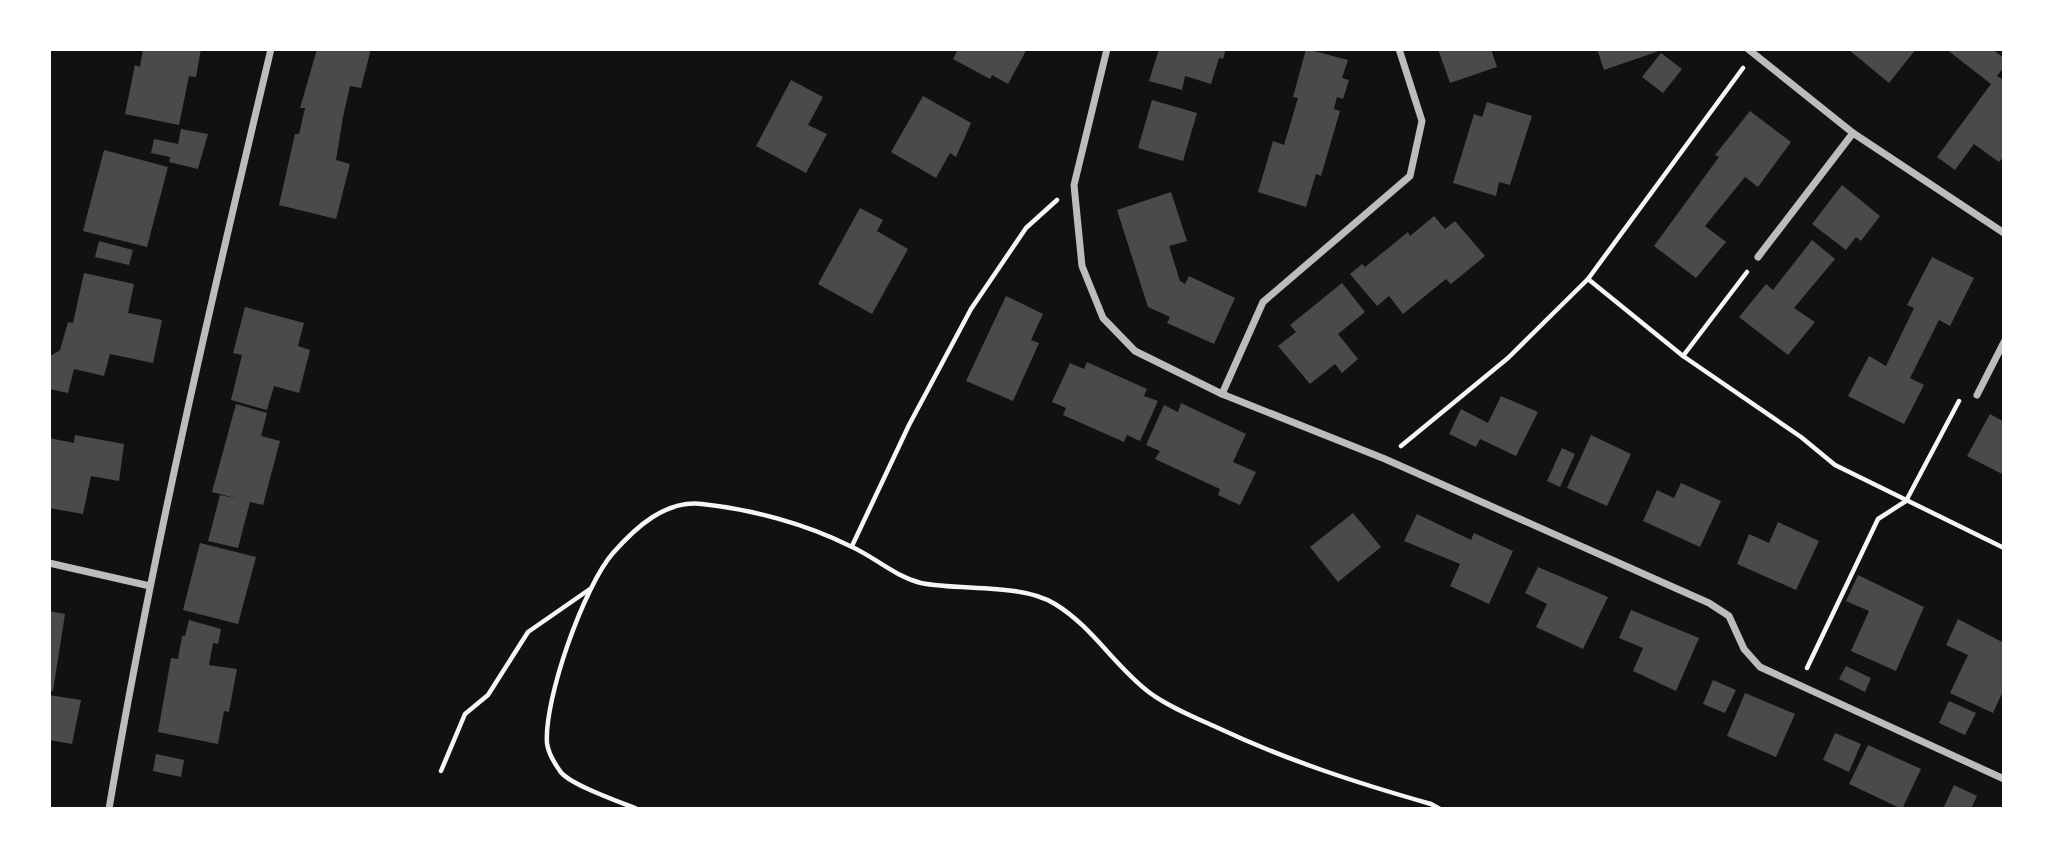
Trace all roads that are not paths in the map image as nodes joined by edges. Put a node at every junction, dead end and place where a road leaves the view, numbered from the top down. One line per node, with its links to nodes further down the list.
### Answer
1 (271, 49): 12 (street)
2 (1107, 49): 9 (street)
3 (1399, 49): 9 (street)
4 (1751, 51): 5 (street)
5 (1853, 133): 6 (street); 7 (street)
6 (2004, 233)
7 (1758, 257)
8 (2004, 342): 10 (street)
9 (1222, 394): 13 (street)
10 (1977, 395)
11 (49, 563): 12 (street)
12 (150, 586): 14 (street)
13 (2004, 779)
14 (109, 809)

